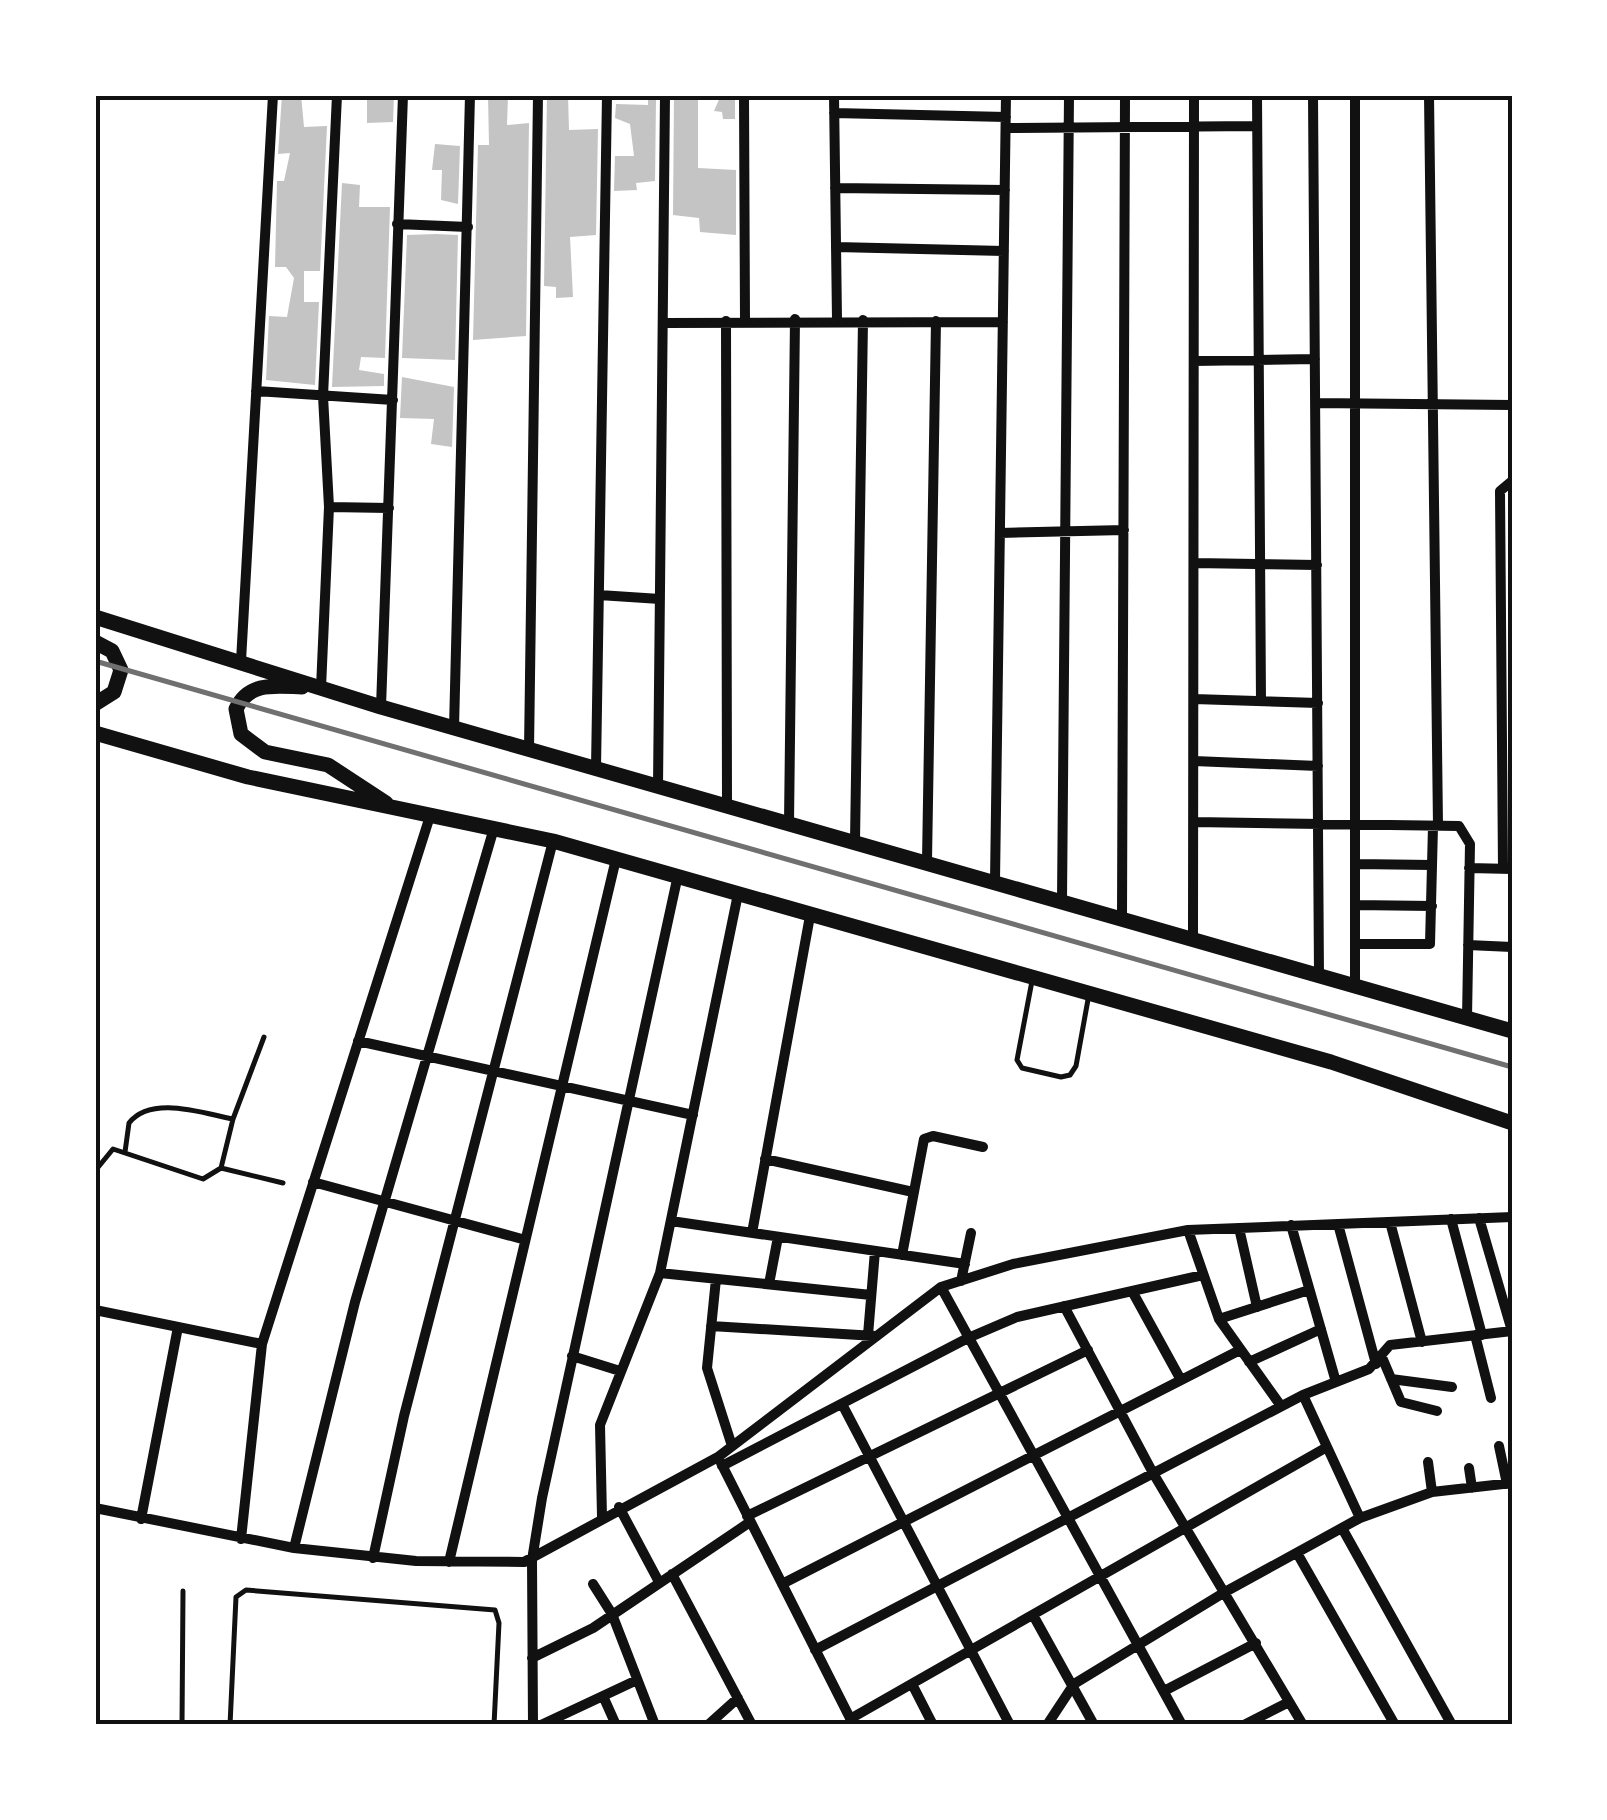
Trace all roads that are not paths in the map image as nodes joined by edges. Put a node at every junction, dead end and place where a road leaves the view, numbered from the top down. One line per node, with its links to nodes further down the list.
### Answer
1 (273, 95): 41 (street)
2 (336, 95): 42 (street)
3 (403, 95): 26 (street)
4 (470, 95): 27 (street)
5 (538, 95): 72 (street)
6 (607, 95): 57 (street)
7 (665, 95): 37 (street)
8 (744, 95): 32 (street)
9 (834, 95): 18 (street)
10 (1006, 95): 19 (street)
11 (1069, 95): 22 (street)
12 (1125, 95): 23 (street)
13 (1194, 95): 20 (street)
14 (1257, 95): 21 (street)
15 (1313, 95): 38 (street)
16 (1355, 95): 45 (street)
17 (1430, 95): 46 (street)
18 (834, 113): 19 (street); 24 (street)
19 (1006, 122): 22 (street); 25 (street)
20 (1194, 126): 21 (street); 23 (street); 40 (street)
21 (1257, 126): 39 (street)
22 (1068, 127): 23 (street); 52 (street)
23 (1125, 127): 51 (street)
24 (835, 188): 25 (street); 28 (street)
25 (1005, 190): 29 (street)
26 (398, 224): 27 (street); 43 (street)
27 (468, 227): 70 (street)
28 (836, 247): 29 (street); 31 (street)
29 (1004, 252): 36 (street)
30 (795, 319): 31 (street); 32 (street); 82 (street)
31 (837, 319): 33 (street)
32 (746, 320): 34 (street)
33 (862, 320): 35 (street); 88 (street)
34 (726, 321): 37 (street); 79 (street)
35 (936, 321): 36 (street); 90 (street)
36 (1003, 322): 53 (street)
37 (664, 323): 58 (street)
38 (1315, 359): 39 (street); 44 (street)
39 (1258, 360): 40 (street); 55 (street)
40 (1194, 361): 54 (street)
41 (256, 391): 42 (street); 62 (street)
42 (322, 396): 43 (street); 49 (street)
43 (393, 400): 50 (street)
44 (1315, 403): 45 (street); 56 (street)
45 (1354, 404): 46 (street); 84 (street)
46 (1433, 404): 47 (street); 85 (street)
47 (1512, 405)
48 (1507, 484): 59 (street)
49 (329, 506): 50 (street); 64 (street)
50 (389, 508): 69 (street)
51 (1124, 530): 52 (street); 102 (street)
52 (1066, 532): 53 (street); 98 (street)
53 (1000, 533): 96 (street)
54 (1194, 563): 55 (street); 65 (street)
55 (1260, 564): 56 (street); 66 (street)
56 (1316, 566): 67 (street)
57 (599, 595): 58 (street); 76 (street)
58 (660, 599): 77 (street)
59 (1508, 616): 63 (street)
60 (95, 617): 62 (main road)
61 (95, 642): 68 (main road)
62 (241, 661): 64 (main road)
63 (1507, 670): 73 (street)
64 (321, 688): 69 (main road); 78 (main road)
65 (1194, 699): 66 (street); 74 (street)
66 (1260, 701): 67 (street)
67 (1318, 703): 75 (street)
68 (95, 704)
69 (380, 707): 70 (main road)
70 (454, 728): 72 (main road)
71 (95, 734): 78 (main road)
72 (529, 750): 76 (main road)
73 (1508, 756): 94 (street)
74 (1194, 761): 75 (street); 81 (street)
75 (1318, 766): 83 (street)
76 (596, 768): 77 (main road)
77 (658, 786): 79 (main road)
78 (388, 804): 80 (main road)
79 (727, 805): 82 (main road)
80 (431, 814): 86 (main road); 114 (street)
81 (1194, 822): 83 (street); 103 (street)
82 (789, 823): 88 (main road)
83 (1318, 824): 84 (street); 107 (street)
84 (1354, 824): 85 (street); 91 (street)
85 (1435, 826): 92 (street); 93 (street)
86 (494, 828): 87 (main road); 115 (street)
87 (553, 841): 89 (main road); 116 (street)
88 (855, 841): 90 (main road)
89 (616, 859): 95 (main road); 117 (street)
90 (927, 862): 96 (main road)
91 (1355, 864): 92 (street); 99 (street)
92 (1432, 865): 100 (street)
93 (1469, 868): 94 (street); 105 (street)
94 (1508, 869)
95 (678, 876): 97 (main road); 118 (street)
96 (995, 881): 98 (main road)
97 (738, 894): 101 (main road); 119 (street)
98 (1062, 900): 102 (main road)
99 (1355, 905): 100 (street); 104 (street)
100 (1432, 906): 104 (street)
101 (810, 916): 108 (main road); 124 (street)
102 (1122, 918): 103 (main road)
103 (1193, 938): 107 (main road)
104 (1354, 944): 109 (street)
105 (1468, 946): 106 (street); 111 (street)
106 (1512, 947)
107 (1319, 975): 109 (main road)
108 (1033, 978): 110 (main road); 110 (lane)
109 (1354, 985): 111 (main road)
110 (1089, 993): 121 (main road)
111 (1467, 1018): 112 (main road)
112 (1512, 1031)
113 (264, 1037): 120 (lane)
114 (358, 1041): 115 (street); 127 (street)
115 (427, 1056): 116 (street); 130 (street)
116 (494, 1071): 117 (street); 134 (street)
117 (560, 1086): 118 (street); 144 (street)
118 (627, 1101): 119 (street); 172 (street)
119 (693, 1115): 135 (street)
120 (233, 1119): 123 (lane); 125 (lane)
121 (1512, 1123)
122 (983, 1147): 129 (street)
123 (125, 1152): 125 (lane); 126 (lane)
124 (766, 1160): 129 (street); 141 (street)
125 (221, 1168): 128 (lane)
126 (95, 1171)
127 (313, 1182): 130 (street); 169 (street)
128 (283, 1184)
129 (913, 1192): 146 (street)
130 (384, 1202): 134 (street); 210 (street)
131 (1479, 1218): 132 (street); 133 (street); 164 (street)
132 (1512, 1218)
133 (1451, 1219): 136 (street); 165 (street)
134 (455, 1220): 144 (street); 212 (street)
135 (671, 1222): 141 (street); 148 (street)
136 (1390, 1222): 137 (street); 168 (street)
137 (1338, 1224): 138 (street); 173 (street)
138 (1291, 1226): 139 (street); 154 (street)
139 (1240, 1228): 140 (street); 158 (street)
140 (1188, 1230): 149 (street); 151 (street)
141 (752, 1233): 143 (street)
142 (970, 1233): 147 (street)
143 (778, 1237): 145 (street); 152 (street)
144 (522, 1239): 214 (street)
145 (875, 1251): 146 (street); 156 (street)
146 (902, 1255): 147 (street)
147 (964, 1264): 151 (street)
148 (660, 1273): 150 (street); 175 (street)
149 (1203, 1276): 155 (street); 160 (street)
150 (716, 1279): 152 (street); 162 (street)
151 (961, 1281): 153 (street)
152 (769, 1284): 156 (street)
153 (941, 1288): 166 (street); 167 (street)
154 (1309, 1290): 158 (street); 163 (street)
155 (1132, 1291): 157 (street); 177 (street)
156 (871, 1295): 166 (street)
157 (1064, 1306): 167 (street); 170 (street)
158 (1257, 1307): 160 (street)
159 (95, 1310): 161 (street)
160 (1219, 1319): 171 (street)
161 (178, 1326): 169 (street); 202 (street)
162 (712, 1326): 166 (street); 187 (street)
163 (1321, 1329): 174 (street); 178 (street)
164 (1512, 1331): 165 (street)
165 (1478, 1335): 168 (street); 182 (street)
166 (872, 1336): 187 (street)
167 (968, 1338): 180 (street); 183 (street)
168 (1422, 1342): 173 (street)
169 (262, 1344): 209 (street)
170 (1088, 1350): 180 (street); 185 (street)
171 (1240, 1350): 174 (street); 177 (street)
172 (572, 1356): 175 (street); 213 (street)
173 (1378, 1359): 176 (street); 178 (street)
174 (1249, 1362): 184 (street)
175 (620, 1371): 201 (street)
176 (1390, 1379): 179 (street); 186 (street)
177 (1181, 1380): 185 (street)
178 (1336, 1382): 181 (street)
179 (1452, 1387)
180 (998, 1394): 190 (street); 191 (street)
181 (1303, 1395): 184 (street); 189 (street)
182 (1490, 1398)
183 (842, 1404): 190 (street); 192 (street)
184 (1281, 1406): 195 (street)
185 (1120, 1411): 191 (street); 195 (street)
186 (1437, 1411)
187 (732, 1446): 192 (street)
188 (1499, 1446): 196 (street)
189 (1327, 1447): 204 (street); 207 (street)
190 (869, 1456): 205 (street); 206 (street)
191 (1031, 1457): 203 (street); 206 (street)
192 (720, 1462): 199 (street); 205 (street)
193 (1428, 1462): 198 (street)
194 (1469, 1468): 197 (street)
195 (1153, 1473): 203 (street); 207 (street)
196 (1510, 1484): 197 (street)
197 (1472, 1488): 198 (street)
198 (1432, 1492): 204 (street)
199 (619, 1507): 201 (street); 217 (street)
200 (95, 1508): 202 (street)
201 (602, 1517): 213 (street)
202 (142, 1518): 209 (street)
203 (1066, 1518): 216 (street); 220 (street)
204 (1360, 1518): 208 (street)
205 (749, 1519): 215 (street); 219 (street)
206 (904, 1522): 219 (street); 220 (street)
207 (1186, 1527): 216 (street); 222 (street)
208 (1342, 1528): 211 (street); 255 (street)
209 (241, 1539): 210 (street)
210 (294, 1548): 212 (street)
211 (1297, 1553): 222 (street); 254 (street)
212 (373, 1558): 214 (street)
213 (532, 1560): 214 (street); 229 (street)
214 (449, 1562)
215 (672, 1574): 217 (street); 235 (street)
216 (1100, 1577): 224 (street); 226 (street)
217 (659, 1582): 223 (street)
218 (593, 1584): 223 (street)
219 (782, 1584): 227 (street)
220 (937, 1586): 227 (street); 228 (street)
221 (182, 1590): 238 (lane)
222 (1225, 1592): 225 (street); 226 (street)
223 (612, 1614): 229 (street); 230 (street)
224 (1034, 1615): 228 (street); 232 (street)
225 (1256, 1644): 233 (street); 236 (street)
226 (1138, 1645): 232 (street); 233 (street)
227 (815, 1650): 237 (street)
228 (970, 1650): 231 (street); 248 (street)
229 (532, 1658): 241 (street)
230 (638, 1680): 234 (street); 244 (street)
231 (912, 1684): 237 (street); 247 (street)
232 (1074, 1684): 249 (street); 250 (street)
233 (1164, 1691): 251 (street)
234 (603, 1696): 242 (street); 243 (street)
235 (738, 1698): 245 (street); 246 (street)
236 (1290, 1702): 252 (street); 253 (street)
237 (852, 1722)
238 (182, 1725)
239 (230, 1725): 240 (lane)
240 (494, 1725)
241 (533, 1725)
242 (542, 1725)
243 (616, 1725)
244 (654, 1725)
245 (708, 1725)
246 (752, 1725)
247 (933, 1725)
248 (1010, 1725)
249 (1046, 1725)
250 (1094, 1725)
251 (1182, 1725)
252 (1244, 1725)
253 (1303, 1725)
254 (1395, 1725)
255 (1452, 1725)

